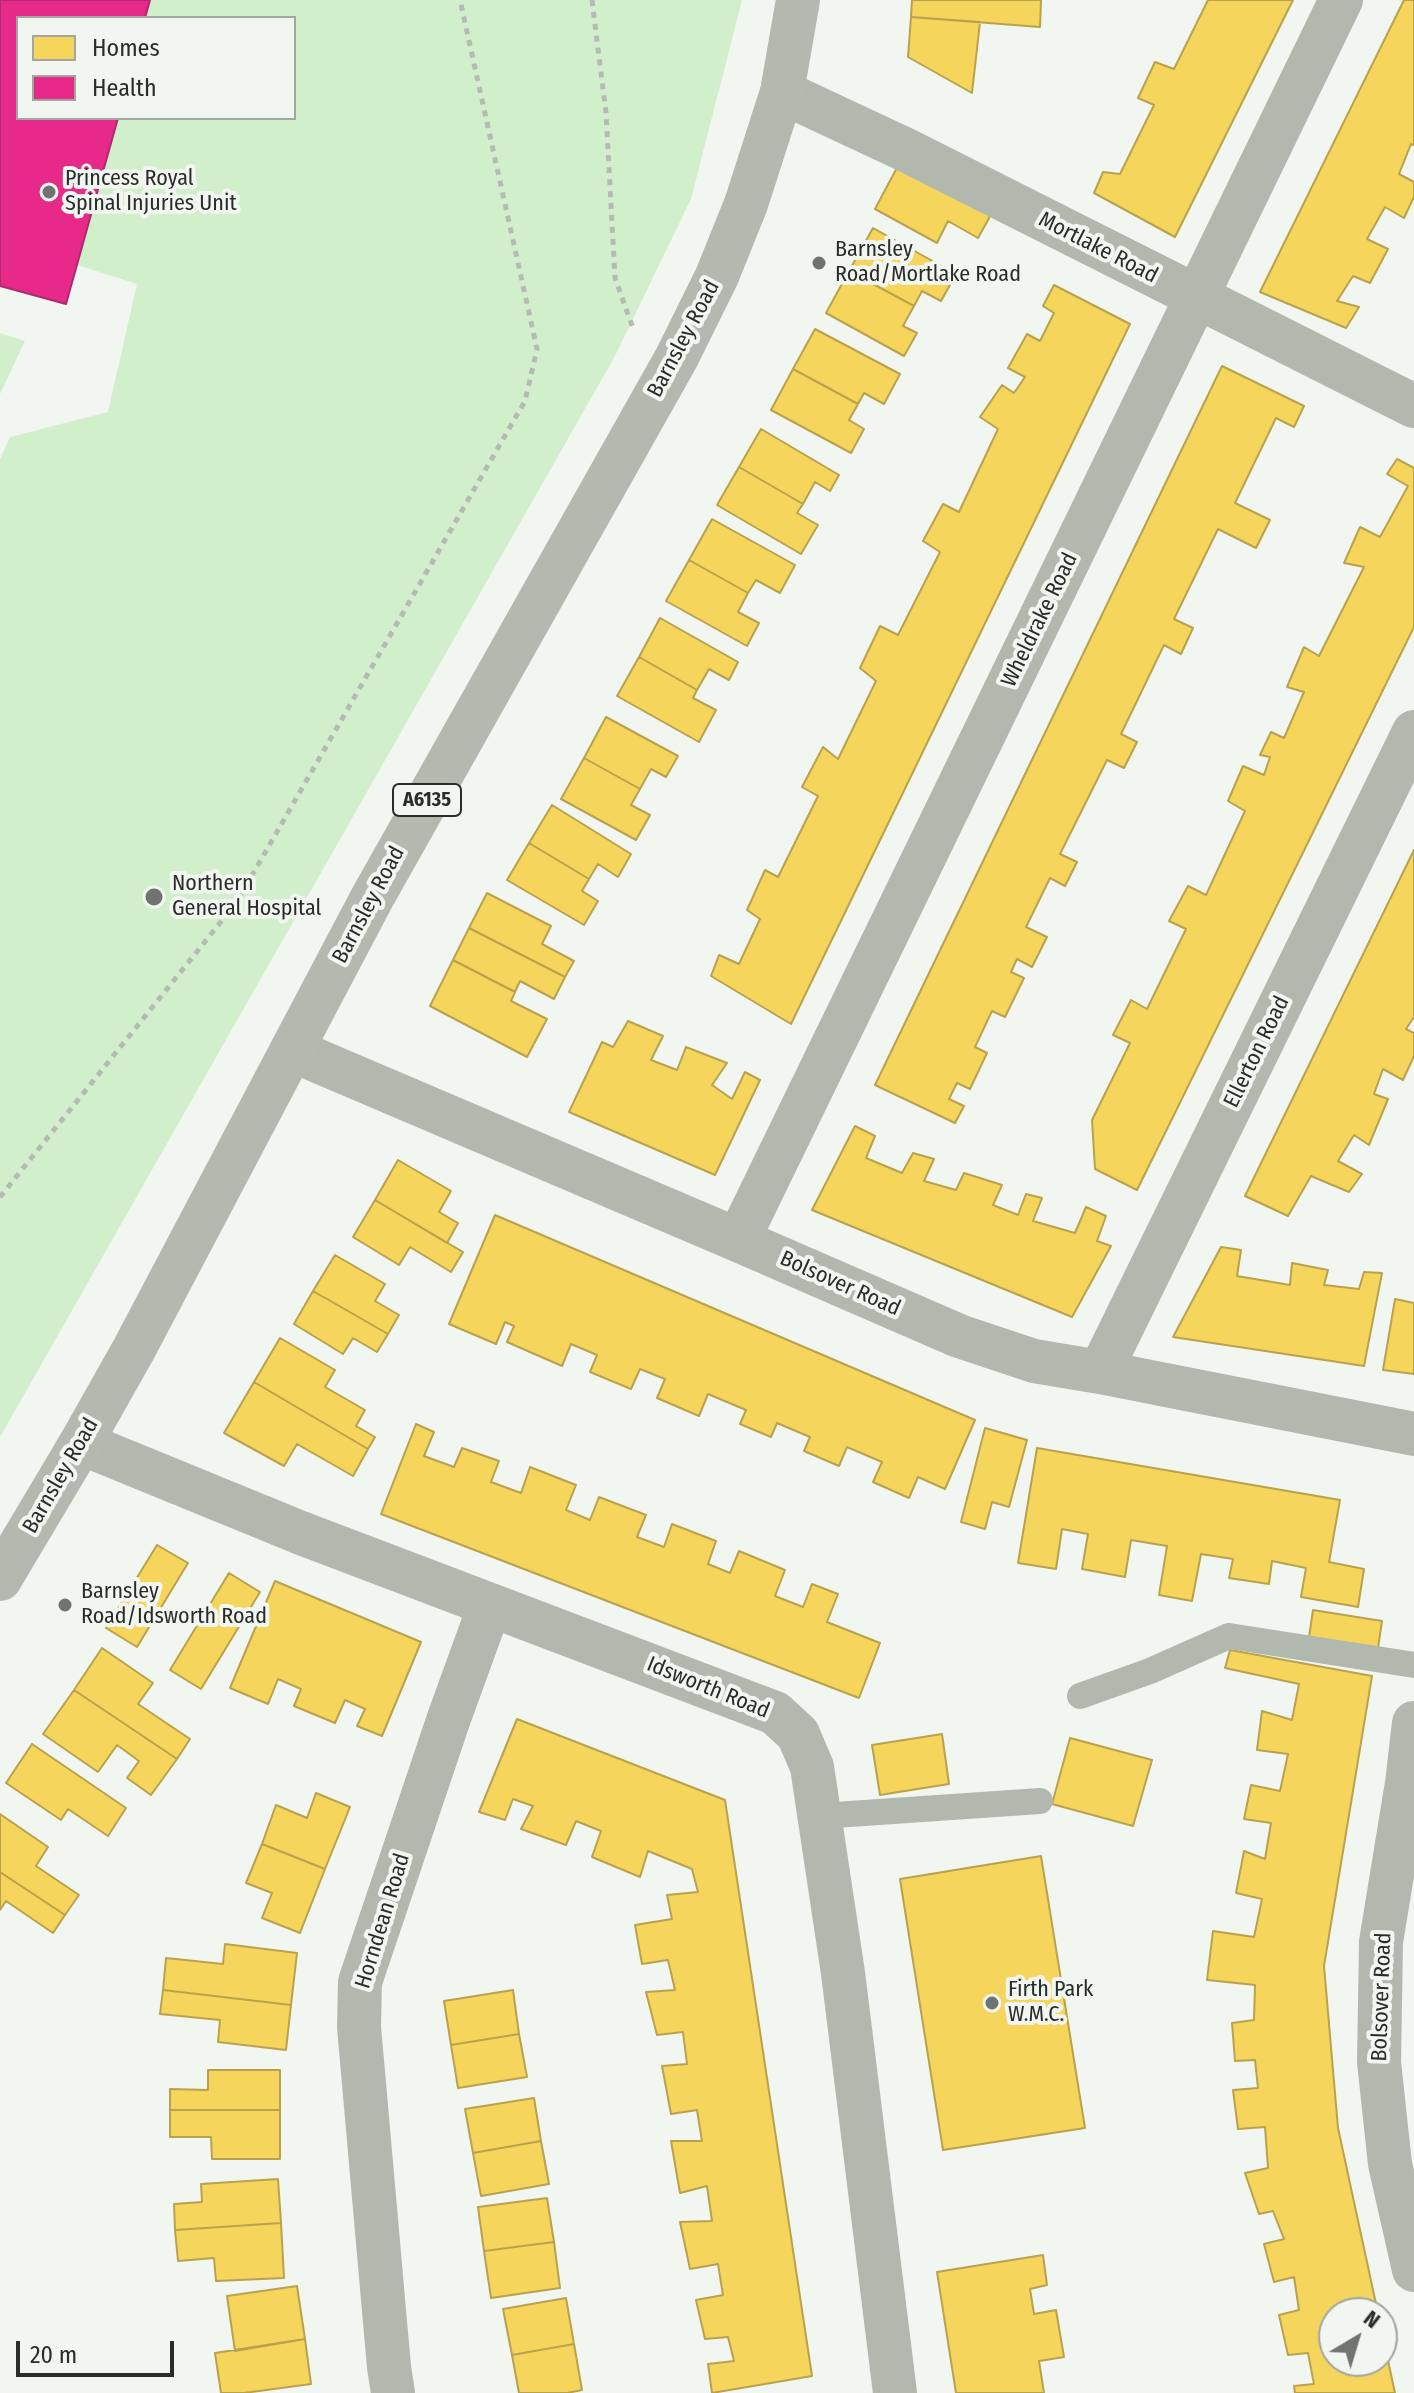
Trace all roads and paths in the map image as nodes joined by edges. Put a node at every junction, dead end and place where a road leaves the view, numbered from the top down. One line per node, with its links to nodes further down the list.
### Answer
1 (460, 0): 11 (path)
2 (592, 0): 6 (path)
3 (798, 0): 5 (main road, Barnsley Road / A6135)
4 (1341, 0): 7 (street, Wheldrake Road)
5 (782, 92): 7 (street, Mortlake Road); 10 (main road, Barnsley Road / A6135)
6 (621, 293)
7 (1197, 298): 8 (street, Mortlake Road); 12 (street, Wheldrake Road)
8 (1414, 406)
9 (1414, 732): 13 (street, Ellerton Road)
10 (292, 1050): 12 (street, Bolsover Road); 15 (main road, Barnsley Road / A6135)
11 (0, 1197)
12 (738, 1240): 13 (street, Bolsover Road)
13 (1100, 1372): 14 (street, Bolsover Road)
14 (1414, 1434)
15 (81, 1443): 16 (main road, Barnsley Road / A6135); 17 (street, Idsworth Road)
16 (0, 1579)
17 (490, 1605): 22 (street, Idsworth Road); 24 (street, Horndean Road)
18 (1414, 1665): 19 (lane)
19 (1080, 1696)
20 (1414, 1723): 23 (street, Bolsover Road)
21 (1040, 1801): 22 (lane)
22 (820, 1816): 25 (street, Idsworth Road)
23 (1414, 2270)
24 (393, 2393)
25 (895, 2393)

